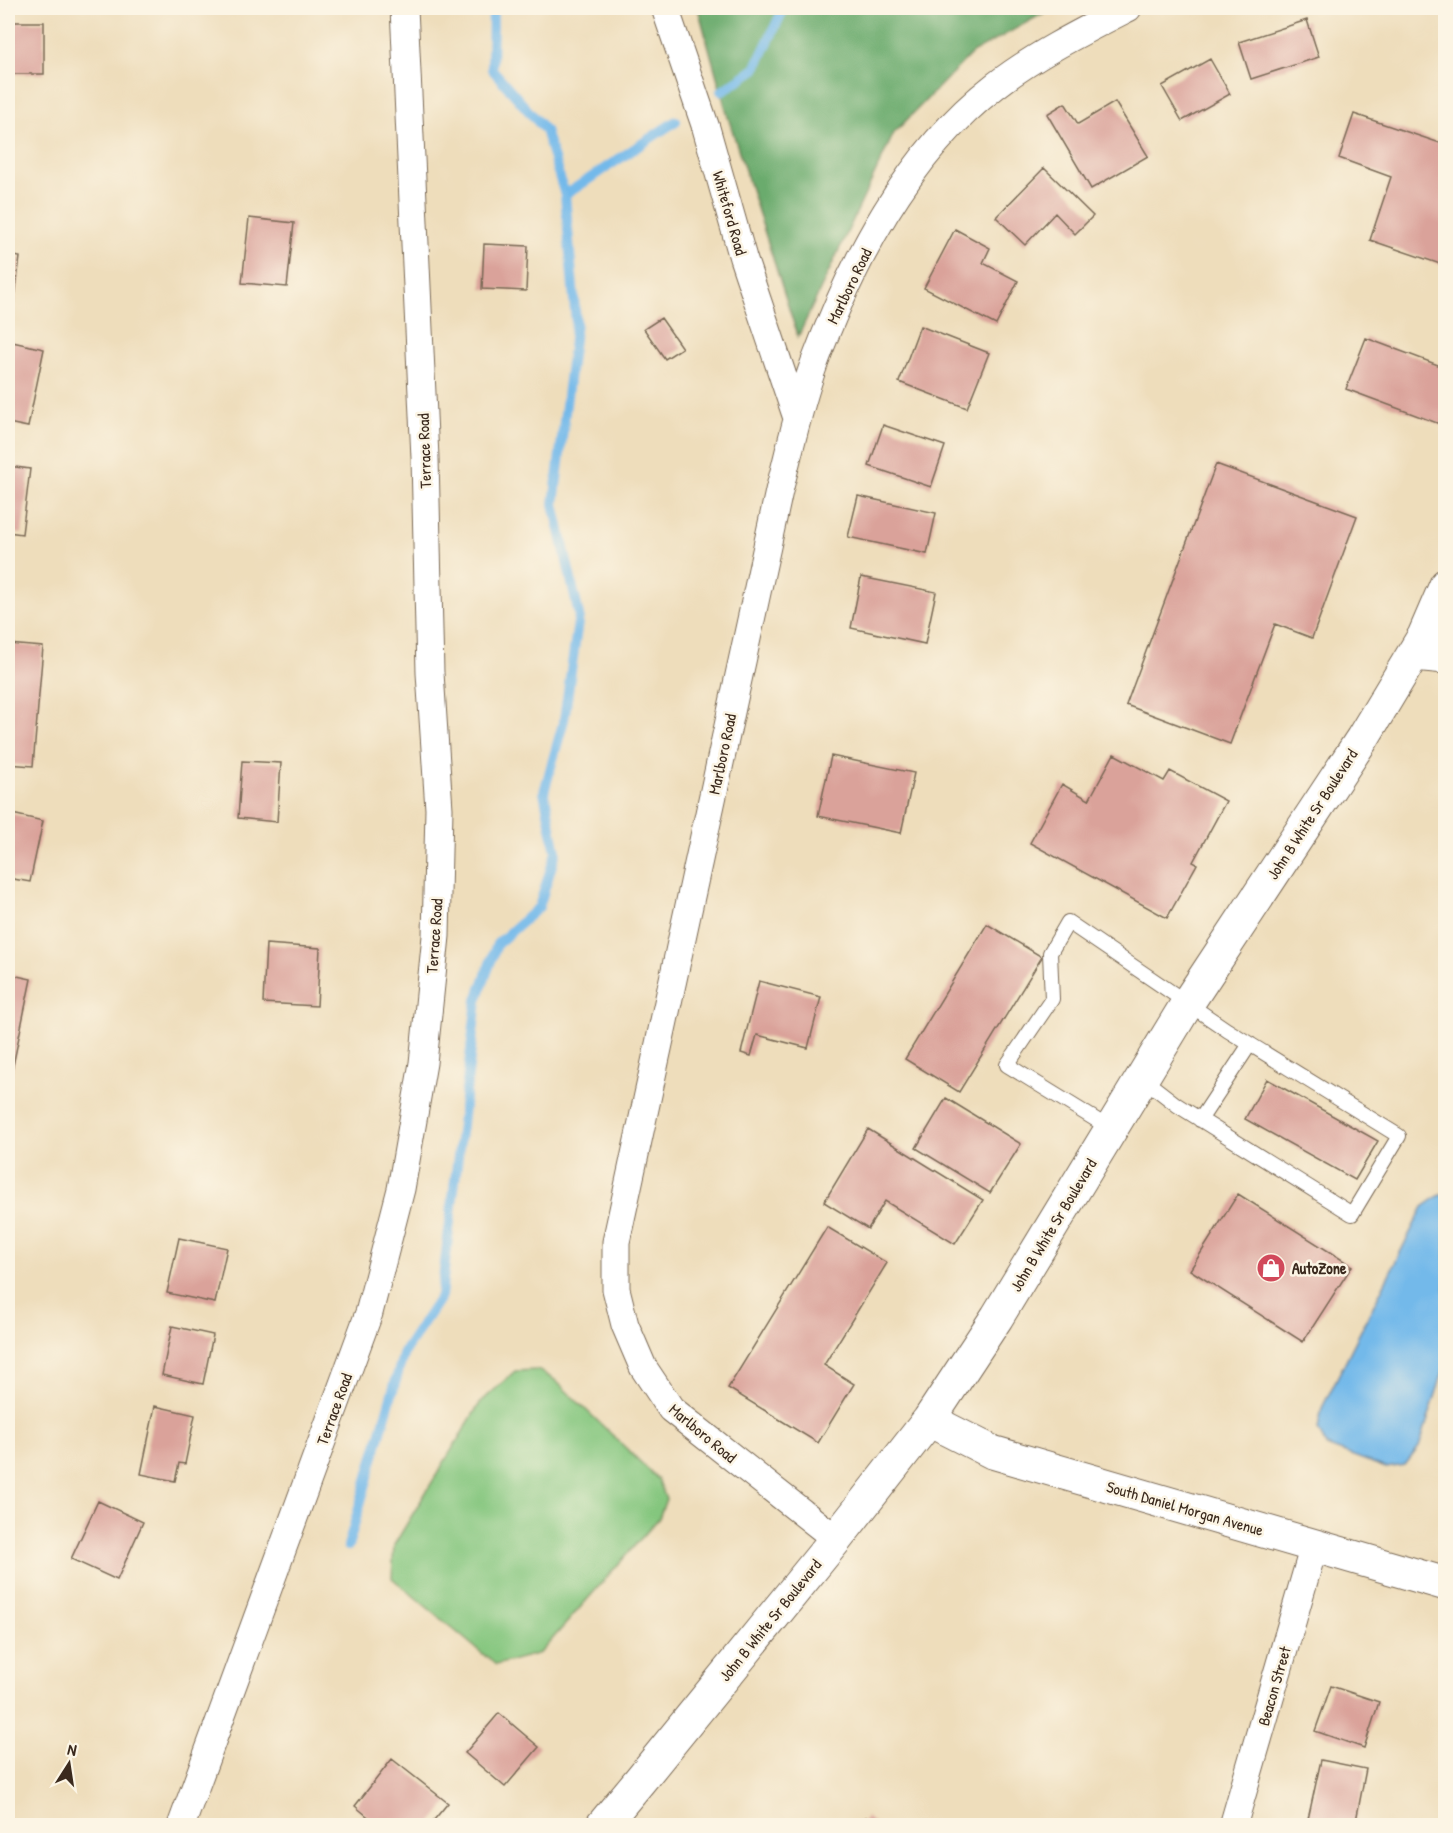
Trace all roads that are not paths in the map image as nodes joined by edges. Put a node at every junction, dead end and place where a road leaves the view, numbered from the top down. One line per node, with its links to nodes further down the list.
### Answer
1 (404, 8): 17 (street, Terrace Road)
2 (665, 8): 4 (street, Whiteford Road)
3 (1128, 8): 4 (street, Marlboro Road)
4 (797, 418): 14 (street, Marlboro Road)
5 (1446, 585): 6 (main road, John B White Sr Boulevard)
6 (1414, 654): 7 (main road); 8 (main road, John B White Sr Boulevard)
7 (1446, 657)
8 (1187, 1004): 9 (lane); 10 (main road, John B White Sr Boulevard); 12 (lane)
9 (1250, 1044): 11 (lane); 11 (lane)
10 (1142, 1078): 11 (lane); 12 (main road, John B White Sr Boulevard)
11 (1200, 1120)
12 (1111, 1130): 13 (main road, John B White Sr Boulevard)
13 (929, 1420): 14 (main road, John B White Sr Boulevard); 15 (main road, South Daniel Morgan Avenue)
14 (836, 1539): 18 (main road, John B White Sr Boulevard)
15 (1314, 1546): 16 (main road, South Daniel Morgan Avenue); 19 (street, Beacon Street)
16 (1446, 1584)
17 (181, 1826)
18 (602, 1826)
19 (1233, 1826)

